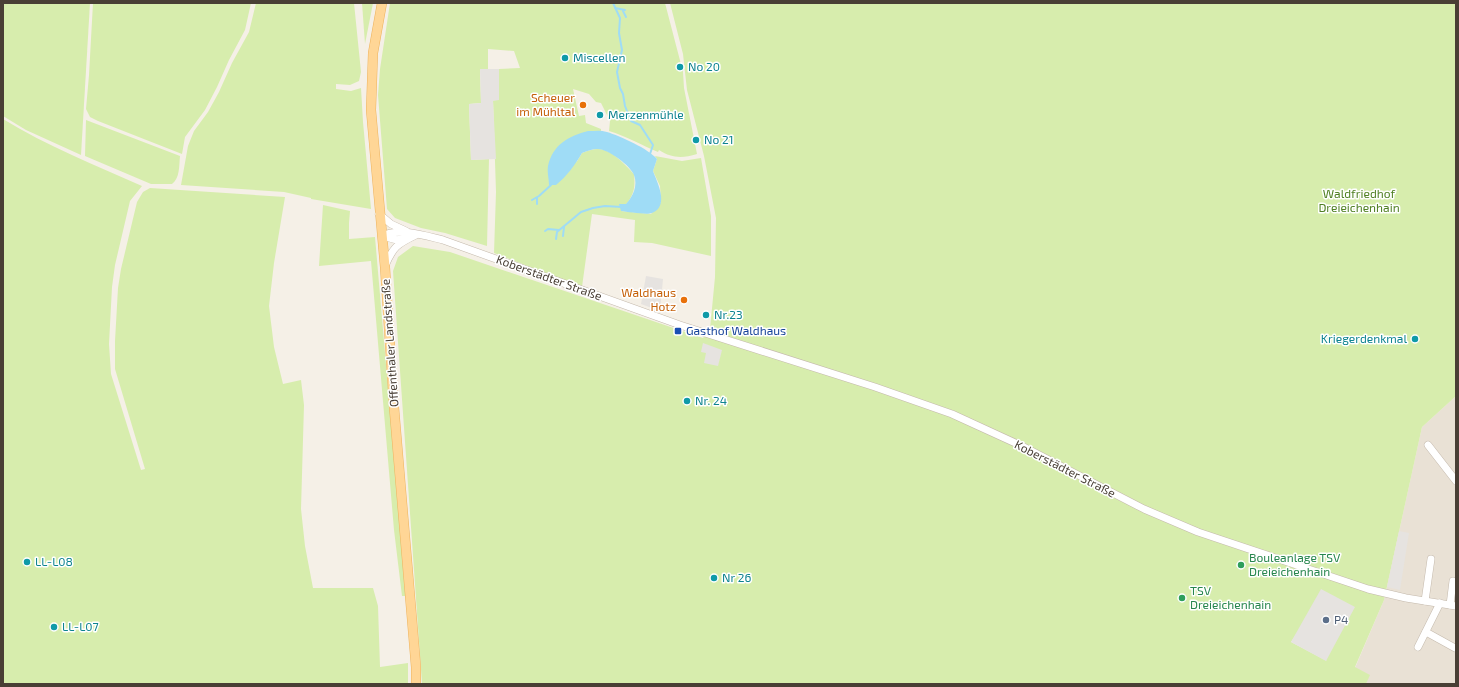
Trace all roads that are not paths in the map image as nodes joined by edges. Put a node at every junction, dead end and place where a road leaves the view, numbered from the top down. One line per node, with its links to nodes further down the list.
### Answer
1 (382, 3): 2 (main road, Offenthaler Landstraße)
2 (379, 214): 3 (street); 4 (main road, Offenthaler Landstraße)
3 (416, 235): 4 (street); 5 (street); 10 (street, Koberstädter Straße)
4 (382, 236): 5 (main road, Offenthaler Landstraße)
5 (385, 266): 16 (main road, Offenthaler Landstraße)
6 (1428, 445): 7 (street)
7 (1456, 481)
8 (1431, 559): 10 (street)
9 (1453, 581): 12 (street, Koberstädter Straße)
10 (1425, 601): 11 (street, Koberstädter Straße)
11 (1440, 604): 12 (street, Koberstädter Straße); 13 (street)
12 (1453, 605)
13 (1426, 632): 14 (street); 15 (street)
14 (1418, 647)
15 (1455, 648)
16 (416, 684)

